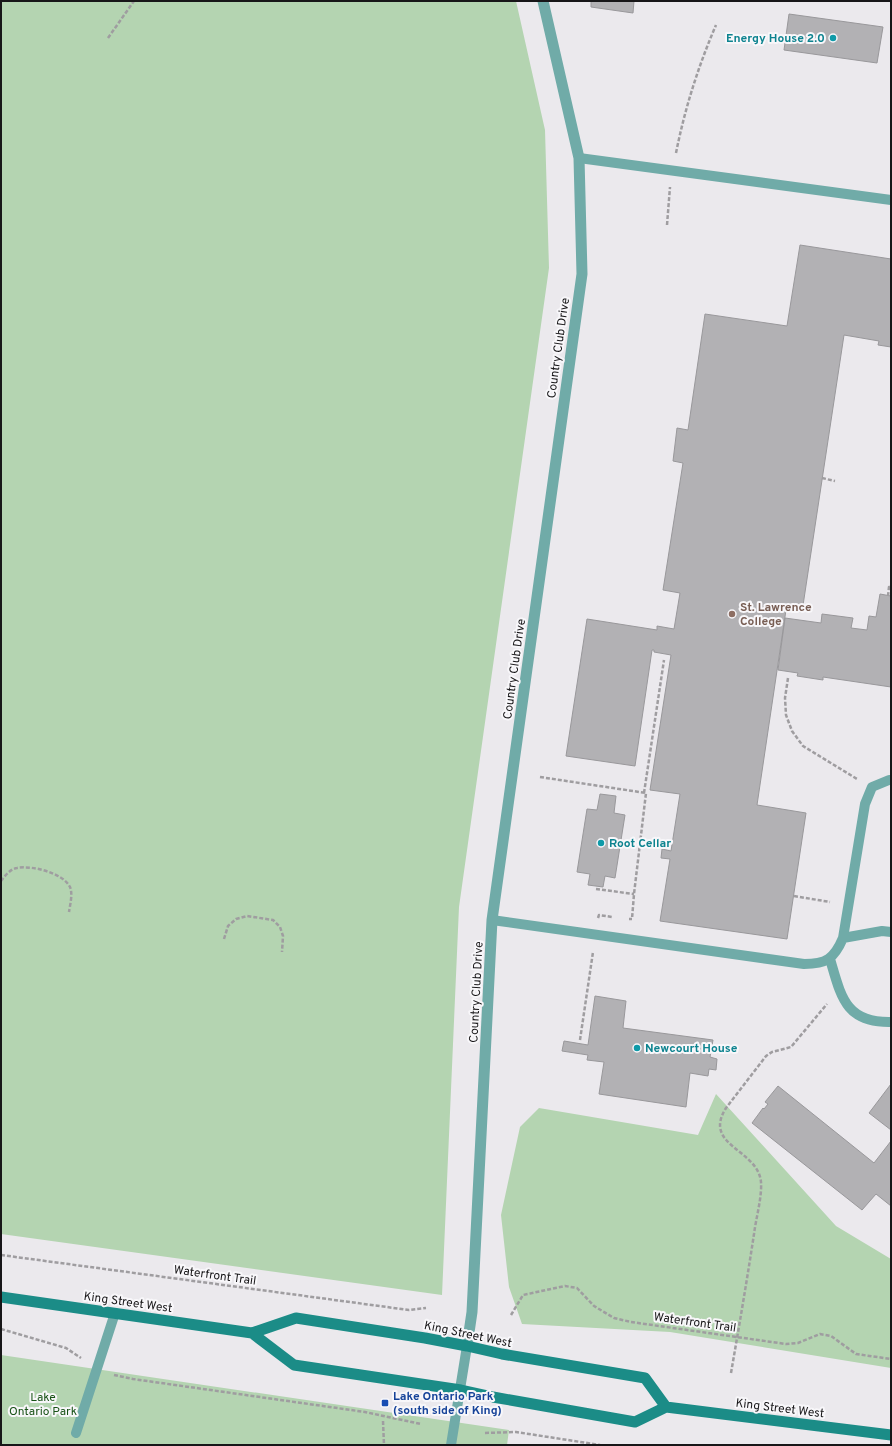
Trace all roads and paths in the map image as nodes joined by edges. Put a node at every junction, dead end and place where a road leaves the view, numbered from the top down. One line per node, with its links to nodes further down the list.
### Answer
1 (134, 1): 4 (path)
2 (543, 1): 5 (street, Country Club Drive)
3 (716, 25): 6 (path)
4 (108, 38)
5 (578, 158): 6 (lane); 27 (street, Country Club Drive)
6 (673, 171): 7 (lane); 8 (path)
7 (891, 200)
8 (667, 225)
9 (822, 478): 10 (path)
10 (835, 481)
11 (891, 587): 12 (path)
12 (888, 596)
13 (664, 660): 18 (path)
14 (788, 678): 17 (path)
15 (540, 777): 18 (path)
16 (891, 780): 17 (lane)
17 (872, 787): 23 (lane)
18 (644, 792): 21 (path)
19 (1, 881): 24 (path)
20 (596, 889): 21 (path)
21 (634, 894): 26 (path)
22 (794, 896): 23 (path)
23 (849, 906): 30 (lane)
24 (69, 912)
25 (619, 918): 29 (path)
26 (625, 918)
27 (492, 920): 29 (lane); 45 (street, Country Club Drive)
28 (891, 932): 30 (lane)
29 (596, 934): 33 (lane); 36 (path)
30 (843, 938): 33 (lane)
31 (224, 939): 32 (path)
32 (282, 952)
33 (830, 959): 35 (lane)
34 (830, 1000): 44 (path)
35 (891, 1022)
36 (580, 1040)
37 (1, 1255): 39 (path, Waterfront Trail)
38 (1, 1297): 40 (main road, King Street West)
39 (426, 1308)
40 (115, 1313): 43 (main road, King Street West); 47 (lane)
41 (511, 1315): 44 (path, Waterfront Trail)
42 (1, 1329): 47 (path)
43 (252, 1333): 45 (main road, King Street West); 49 (main road, King Street West)
44 (737, 1337): 46 (path, Waterfront Trail); 48 (path)
45 (467, 1346): 49 (lane); 50 (main road, King Street West)
46 (891, 1359)
47 (96, 1371): 52 (path); 53 (lane)
48 (731, 1373)
49 (461, 1390): 50 (main road, King Street West); 57 (lane)
50 (666, 1406): 55 (main road, King Street West)
51 (383, 1421): 56 (path)
52 (421, 1424)
53 (76, 1433)
54 (485, 1433): 58 (path)
55 (891, 1435)
56 (384, 1445)
57 (451, 1445)
58 (600, 1445)

